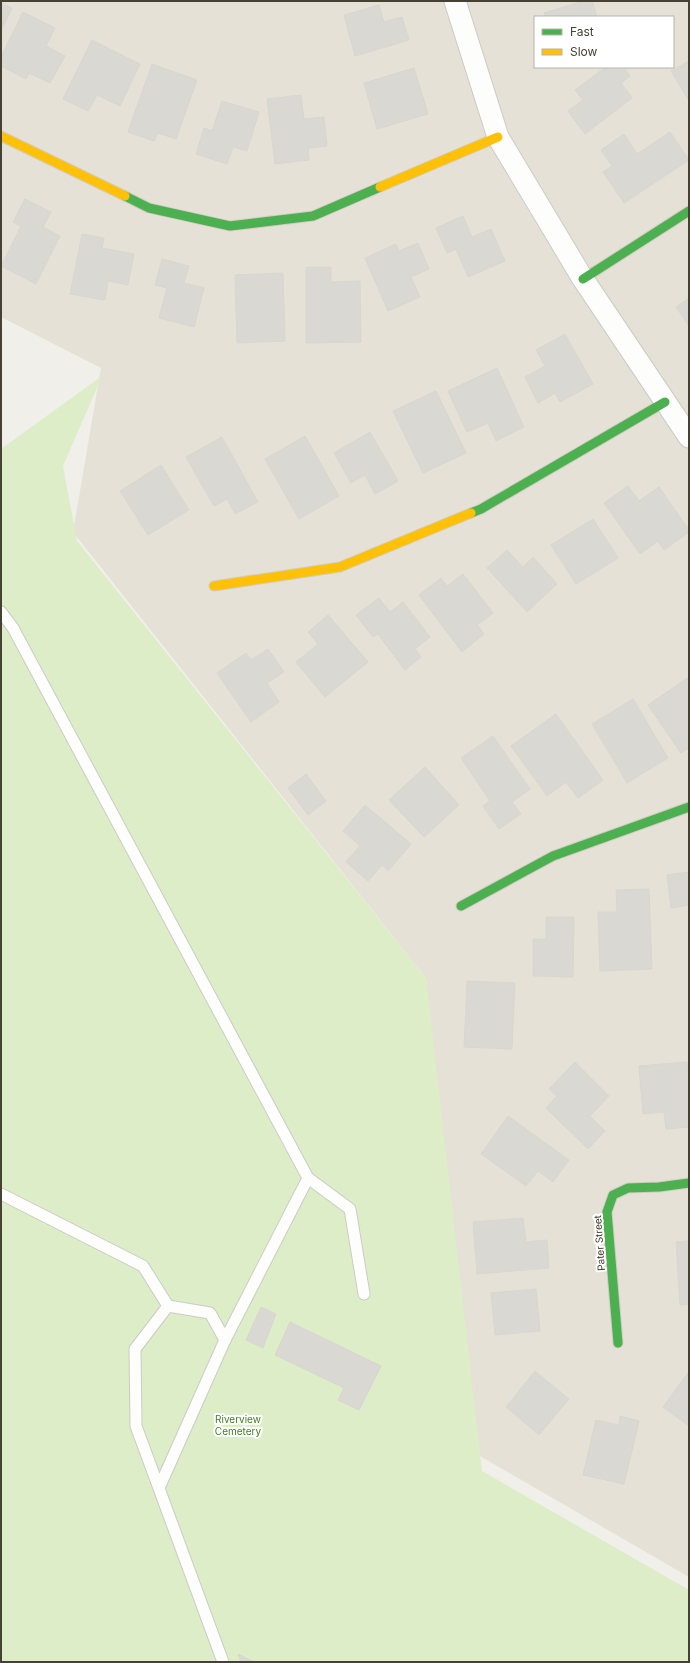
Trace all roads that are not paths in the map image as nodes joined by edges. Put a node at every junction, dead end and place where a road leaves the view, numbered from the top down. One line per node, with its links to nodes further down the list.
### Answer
1 (455, 1): 3 (street)
2 (1, 136): 3 (street)
3 (498, 137): 5 (street)
4 (689, 212): 5 (street)
5 (583, 279): 6 (street)
6 (665, 402): 7 (street); 8 (street)
7 (689, 437)
8 (214, 586)
9 (1, 612): 12 (lane)
10 (689, 807): 11 (street)
11 (461, 906)
12 (308, 1178): 15 (lane); 17 (lane)
13 (689, 1183): 18 (street, Pater Street)
14 (1, 1194): 16 (lane)
15 (364, 1294)
16 (168, 1306): 17 (lane); 19 (lane)
17 (225, 1340): 19 (lane)
18 (618, 1343)
19 (159, 1488): 20 (lane)
20 (224, 1662)

